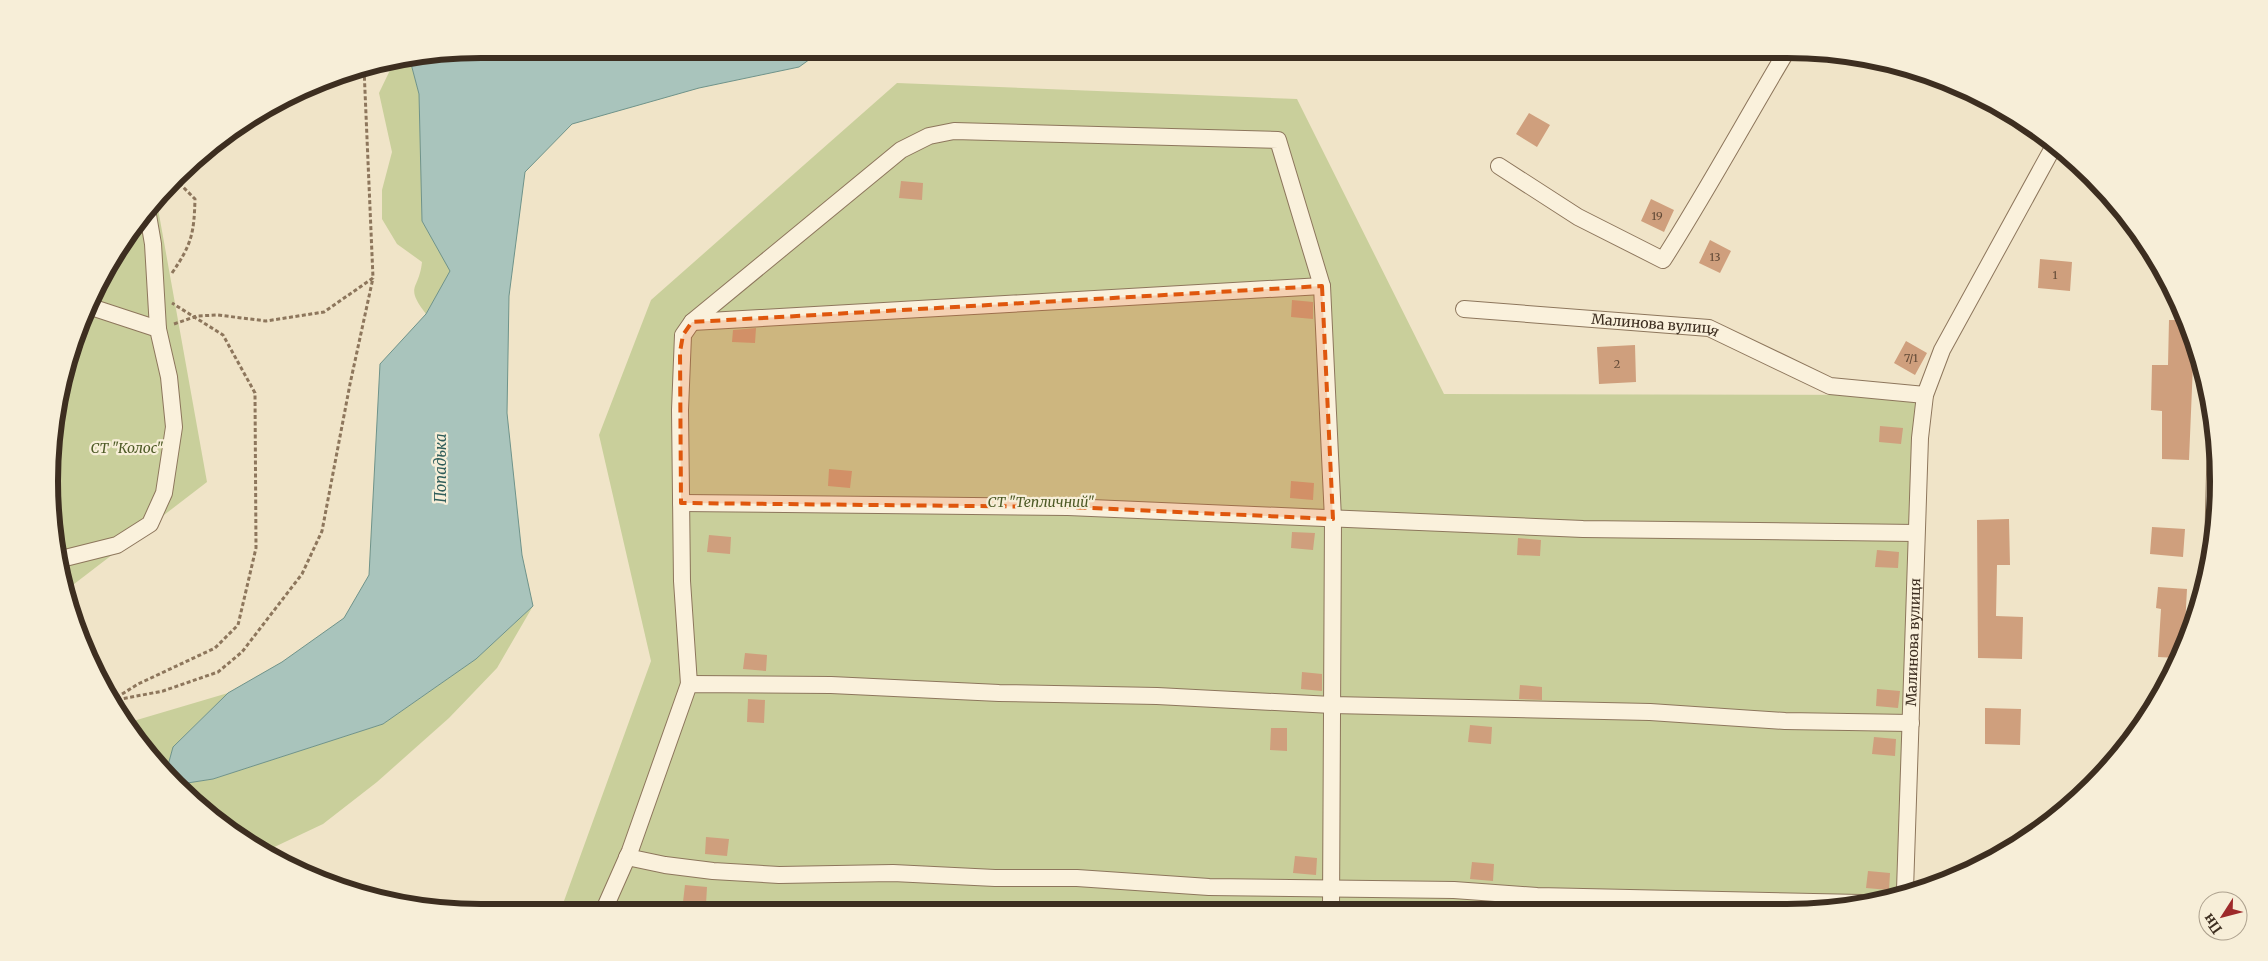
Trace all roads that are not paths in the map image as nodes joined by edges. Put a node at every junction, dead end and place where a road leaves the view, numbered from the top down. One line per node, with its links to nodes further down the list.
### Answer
1 (1783, 58): 3 (street)
2 (2052, 150): 10 (street, Малинова вулиця)
3 (1499, 166)
4 (149, 219): 9 (street)
5 (1322, 286): 8 (street); 8 (street); 12 (street)
6 (95, 308): 9 (street)
7 (1464, 309): 10 (street, Малинова вулиця)
8 (692, 322): 11 (street)
9 (158, 329): 14 (street)
10 (1925, 395): 13 (street, Малинова вулиця)
11 (681, 503): 12 (street); 15 (street)
12 (1333, 519): 13 (street); 16 (street)
13 (1916, 533): 17 (street, Малинова вулиця)
14 (65, 558)
15 (689, 684): 16 (street); 18 (street)
16 (1332, 705): 17 (street); 20 (street)
17 (1911, 723): 19 (street, Малинова вулиця)
18 (627, 857): 20 (street); 22 (street)
19 (1905, 886)
20 (1331, 890): 21 (street); 23 (street)
21 (1823, 902)
22 (606, 904)
23 (1331, 904)

